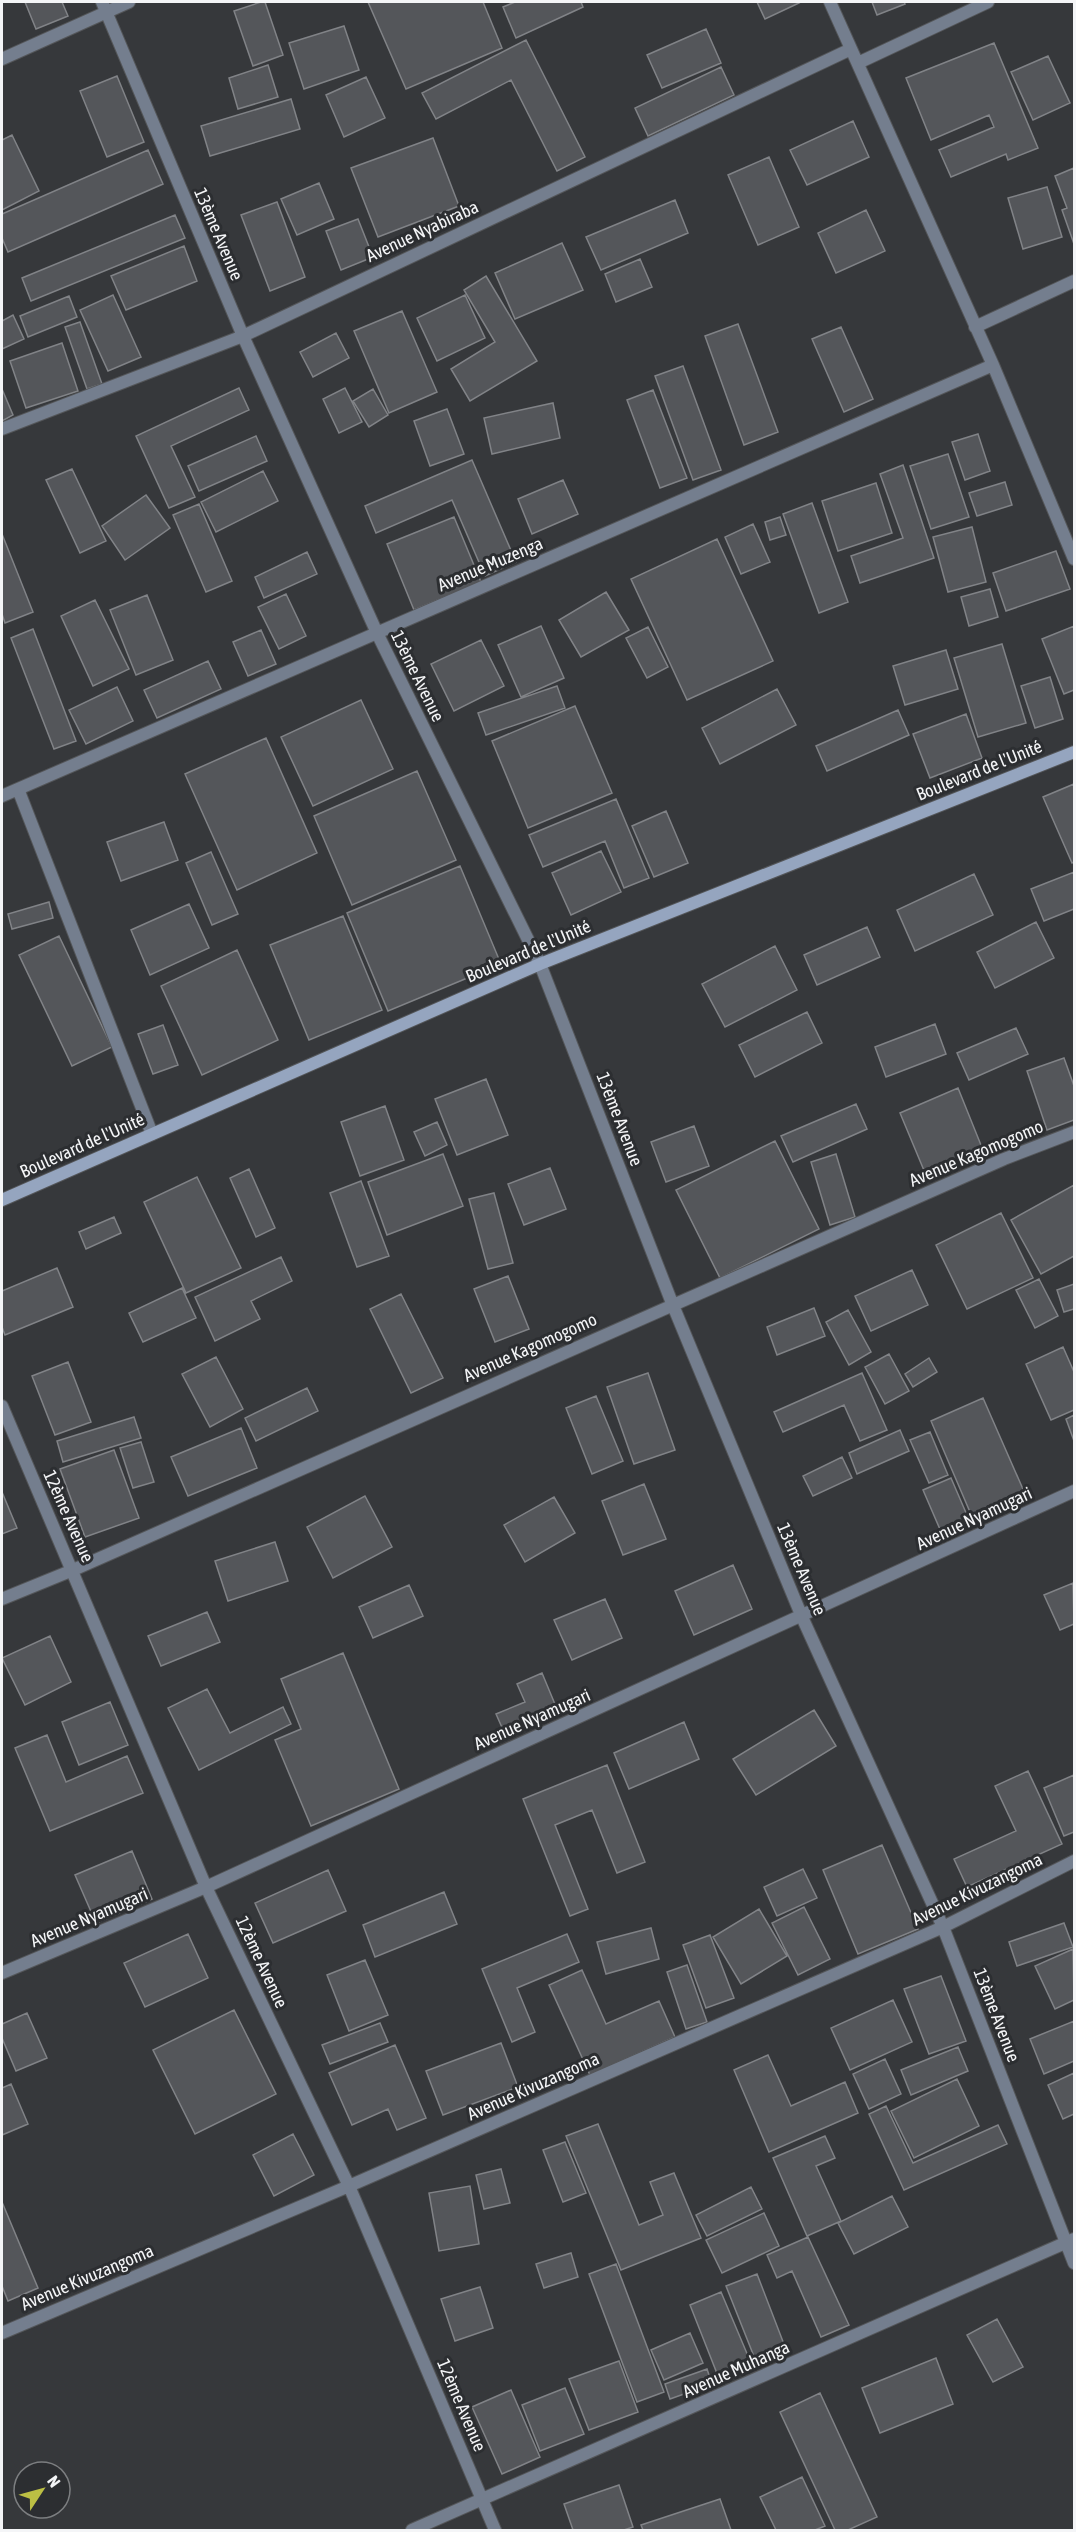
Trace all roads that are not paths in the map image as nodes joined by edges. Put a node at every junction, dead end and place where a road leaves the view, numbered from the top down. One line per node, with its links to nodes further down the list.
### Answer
1 (129, 2): 4 (street)
2 (830, 2): 5 (street)
3 (988, 2): 7 (street)
4 (105, 6): 6 (street); 10 (street, 13ème Avenue)
5 (851, 49): 7 (street); 10 (street, Avenue Nyabiraba)
6 (2, 59)
7 (858, 63): 9 (street)
8 (1074, 281): 9 (street)
9 (975, 327): 11 (street)
10 (243, 336): 12 (street, Avenue Nyabiraba); 14 (street, 13ème Avenue)
11 (993, 365): 13 (street); 14 (street, Avenue Muzenga)
12 (2, 429)
13 (1074, 559)
14 (377, 633): 16 (street, Avenue Muzenga); 18 (street, 13ème Avenue)
15 (1074, 752): 18 (street, Boulevard de l'Unité)
16 (18, 789): 17 (street, Avenue Muzenga); 20 (street)
17 (2, 796)
18 (540, 964): 20 (street, Boulevard de l'Unité); 22 (street, 13ème Avenue)
19 (1074, 1132): 22 (street, Avenue Kagomogomo)
20 (152, 1134): 21 (street, Boulevard de l'Unité)
21 (2, 1200)
22 (672, 1303): 25 (street, Avenue Kagomogomo); 27 (street, 13ème Avenue)
23 (2, 1406): 25 (street, 12ème Avenue)
24 (1074, 1491): 27 (street, Avenue Nyamugari)
25 (73, 1570): 26 (street, Avenue Kagomogomo); 29 (street, 12ème Avenue)
26 (2, 1599)
27 (802, 1617): 29 (street, Avenue Nyamugari); 30 (street, 13ème Avenue)
28 (1074, 1861): 30 (street, Avenue Kivuzangoma)
29 (206, 1887): 31 (street, Avenue Nyamugari); 32 (street, 12ème Avenue)
30 (943, 1927): 32 (street, Avenue Kivuzangoma); 33 (street, 13ème Avenue)
31 (2, 1973)
32 (349, 2186): 35 (street, Avenue Kivuzangoma); 36 (street, 12ème Avenue)
33 (1070, 2241): 34 (street, 13ème Avenue); 36 (street, Avenue Muhanga)
34 (1074, 2263)
35 (2, 2333)
36 (483, 2501): 37 (street, Avenue Muhanga); 38 (street, 12ème Avenue)
37 (412, 2530)
38 (495, 2530)

